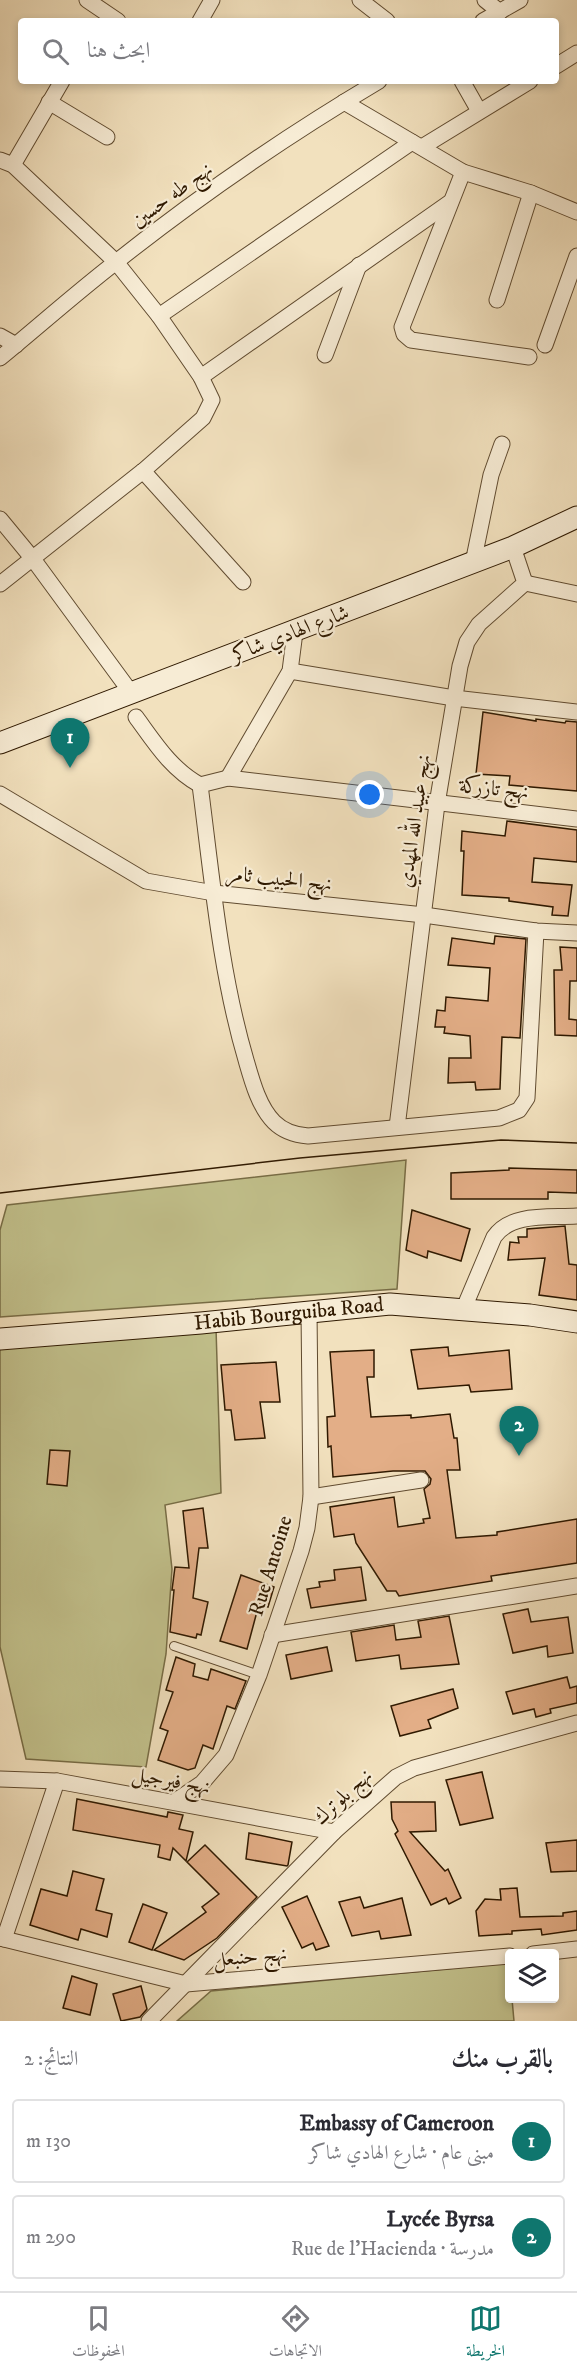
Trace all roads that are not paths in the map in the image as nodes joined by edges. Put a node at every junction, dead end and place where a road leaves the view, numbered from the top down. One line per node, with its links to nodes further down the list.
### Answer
1 (87, 0): 7 (street)
2 (212, 0): 8 (street)
3 (360, 0): 9 (street)
4 (485, 0): 6 (street)
5 (520, 0): 6 (street)
6 (500, 12): 10 (street)
7 (107, 18)
8 (202, 18)
9 (383, 18)
10 (489, 18)
11 (577, 53): 12 (street)
12 (559, 64)
13 (60, 84): 17 (street)
14 (374, 84): 18 (street, نهج طه حسين)
15 (464, 84): 19 (street)
16 (525, 84): 19 (street)
17 (49, 102): 20 (street); 22 (street)
18 (344, 102): 21 (street); 28 (street, نهج طه حسين)
19 (479, 111): 21 (street)
20 (106, 136)
21 (417, 145): 23 (street); 31 (street)
22 (7, 163): 28 (street)
23 (463, 172): 24 (street); 25 (street)
24 (531, 193): 26 (street); 30 (street)
25 (449, 203): 29 (street); 36 (street)
26 (577, 212)
27 (577, 256): 34 (street)
28 (116, 262): 31 (street); 33 (street, نهج طه حسين)
29 (359, 265): 35 (street); 38 (street)
30 (497, 300)
31 (159, 316): 38 (street)
32 (0, 336): 33 (street)
33 (16, 345): 37 (street, نهج طه حسين)
34 (545, 345)
35 (325, 355)
36 (529, 357)
37 (0, 358)
38 (201, 376): 40 (street)
39 (502, 444): 45 (street)
40 (143, 471): 44 (street); 46 (street)
41 (577, 517): 43 (street, شارع الهادي شاكر)
42 (0, 519): 44 (street)
43 (513, 547): 45 (street, شارع الهادي شاكر); 47 (street)
44 (33, 559): 48 (street); 52 (street)
45 (473, 563): 50 (street, شارع الهادي شاكر)
46 (243, 582)
47 (525, 583): 49 (street); 53 (street, نهج عبيد الله المهدي)
48 (0, 584)
49 (577, 594)
50 (295, 632): 51 (street); 52 (street, شارع الهادي شاكر)
51 (290, 671): 53 (street); 57 (street)
52 (132, 694): 56 (street, شارع الهادي شاكر)
53 (454, 698): 54 (street); 60 (street, نهج عبيد الله المهدي)
54 (577, 712)
55 (136, 717): 58 (street)
56 (0, 743)
57 (228, 778): 58 (street); 60 (street, نهج تازركة)
58 (200, 785): 62 (street)
59 (0, 794): 62 (street, نهج الحبيب ثامر)
60 (437, 804): 61 (street, نهج تازركة); 63 (street, نهج عبيد الله المهدي)
61 (577, 819)
62 (214, 893): 63 (street, نهج الحبيب ثامر); 66 (street)
63 (424, 915): 64 (street, نهج الحبيب ثامر); 66 (street, نهج عبيد الله المهدي)
64 (536, 931): 65 (street, نهج الحبيب ثامر); 66 (street)
65 (577, 933)
66 (397, 1127)
67 (577, 1216): 68 (street)
68 (465, 1308): 69 (street, Habib Bourguiba Road); 70 (street, Habib Bourguiba Road)
69 (309, 1311): 71 (street, Habib Bourguiba Road); 73 (street, Rue Antoine)
70 (577, 1322)
71 (0, 1339)
72 (421, 1480): 73 (street)
73 (311, 1497): 75 (street, Rue Antoine)
74 (577, 1586): 75 (street)
75 (272, 1635): 77 (street, Rue Antoine)
76 (174, 1646): 77 (lane)
77 (259, 1675): 81 (street, Rue Antoine)
78 (577, 1724): 82 (street, نهج بلوترك)
79 (0, 1779): 80 (street, نهج فيرجيل)
80 (57, 1782): 81 (street, نهج فيرجيل); 83 (street)
81 (174, 1803): 82 (street, نهج فيرجيل)
82 (334, 1832): 87 (street, نهج بلوترك)
83 (2, 1939): 87 (street, نهج حنبعل)
84 (577, 1949): 85 (street)
85 (559, 1951)
86 (505, 1956): 87 (street, نهج حنبعل)
87 (186, 1984): 88 (street, نهج بلوترك)
88 (149, 2021)

